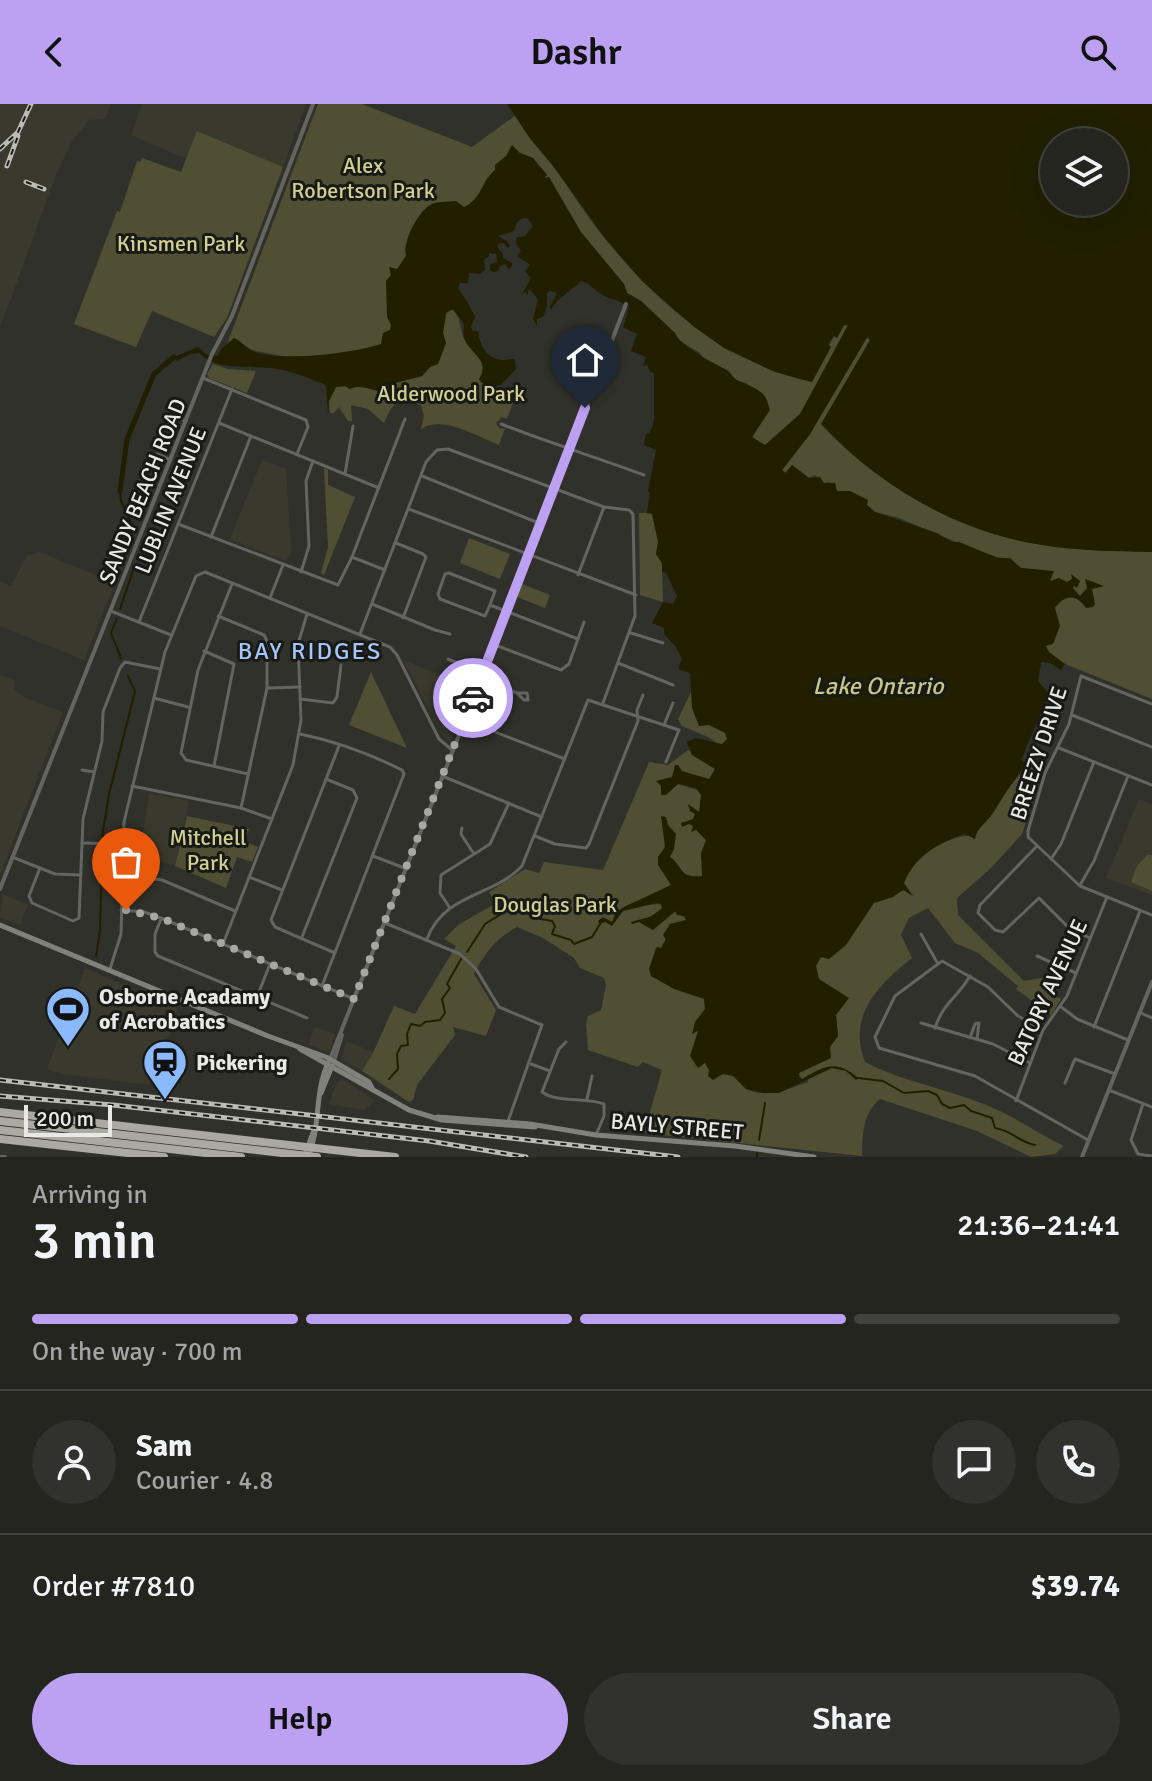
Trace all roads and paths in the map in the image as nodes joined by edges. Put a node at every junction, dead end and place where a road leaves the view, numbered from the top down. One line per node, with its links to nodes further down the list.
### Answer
1 (313, 104): 3 (street, SANDY BEACH ROAD)
2 (626, 304): 12 (street)
3 (203, 378): 4 (street); 7 (street, SANDY BEACH ROAD)
4 (232, 389): 8 (street, LUBLIN AVENUE); 14 (street)
5 (174, 416): 7 (street)
6 (405, 419): 20 (street)
7 (186, 421): 15 (street, SANDY BEACH ROAD)
8 (218, 422): 11 (street); 24 (street, LUBLIN AVENUE)
9 (501, 424): 12 (street)
10 (353, 426): 17 (street)
11 (251, 436): 14 (street); 26 (street)
12 (570, 450): 18 (street); 21 (street)
13 (157, 454): 15 (street)
14 (297, 454): 16 (street)
15 (171, 460): 39 (street, SANDY BEACH ROAD)
16 (313, 461): 17 (street); 32 (street)
17 (345, 474): 20 (street)
18 (644, 475)
19 (422, 476): 21 (street); 23 (street); 25 (street)
20 (379, 488): 29 (street)
21 (554, 489): 22 (street); 25 (street)
22 (604, 507): 33 (street); 35 (street)
23 (409, 509): 27 (street); 28 (street)
24 (178, 524): 26 (street); 44 (street, LUBLIN AVENUE)
25 (541, 524): 28 (street)
26 (211, 537): 30 (street)
27 (396, 543): 31 (street); 43 (street)
28 (529, 556): 33 (street); 40 (street)
29 (352, 557): 31 (street); 32 (street)
30 (283, 565): 32 (street); 36 (street)
31 (385, 570): 37 (street)
32 (301, 572)
33 (578, 575): 35 (street)
34 (232, 584): 36 (street); 42 (street); 49 (street)
35 (636, 595): 46 (street)
36 (270, 598): 41 (street)
37 (372, 604): 43 (street); 47 (street)
38 (490, 605): 38 (street); 40 (street)
39 (111, 611): 44 (street); 102 (street, SANDY BEACH ROAD)
40 (508, 612): 50 (street); 52 (street)
41 (307, 614): 47 (street); 60 (street)
42 (218, 616): 53 (street); 61 (street)
43 (403, 618): 48 (street)
44 (139, 622): 49 (street)
45 (584, 622): 50 (street)
46 (631, 633): 51 (street); 55 (street)
47 (360, 634): 78 (street)
48 (450, 634)
49 (171, 636): 57 (street)
50 (578, 639): 52 (street)
51 (663, 643)
52 (495, 645): 58 (street)
53 (204, 651): 69 (street); 82 (street)
54 (448, 659): 58 (street)
55 (618, 663): 59 (street); 66 (street)
56 (341, 665): 65 (street)
57 (161, 669): 64 (street); 84 (street)
58 (482, 676): 62 (street); 72 (street)
59 (673, 685)
60 (300, 687): 61 (street); 65 (street)
61 (267, 688): 85 (street)
62 (517, 693)
63 (643, 695): 71 (street)
64 (154, 698): 69 (street); 90 (street)
65 (301, 699): 74 (street)
66 (603, 703): 71 (street); 79 (street)
67 (673, 703): 73 (street)
68 (1152, 704): 70 (street, BREEZY DRIVE)
69 (188, 707): 82 (street)
70 (1072, 715): 76 (street, BREEZY DRIVE); 77 (street)
71 (637, 716): 73 (street); 96 (street)
72 (464, 720): 78 (street); 79 (street)
73 (664, 725): 80 (street)
74 (300, 734): 75 (street); 94 (street)
75 (339, 745): 88 (street); 101 (street)
76 (1058, 747): 81 (street); 99 (street, BREEZY DRIVE)
77 (1152, 747)
78 (452, 750): 86 (street)
79 (565, 759): 93 (street)
80 (666, 762)
81 (1094, 762): 87 (street); 103 (street)
82 (214, 766): 85 (street)
83 (82, 770): 84 (street)
84 (94, 772): 97 (street)
85 (248, 774): 92 (street)
86 (442, 776): 91 (street); 105 (street)
87 (1128, 776): 89 (street); 109 (street)
88 (326, 779): 111 (street); 123 (street)
89 (1152, 785)
90 (132, 786): 92 (street); 98 (street)
91 (509, 803): 93 (street); 100 (street)
92 (241, 808): 94 (street)
93 (542, 817): 96 (street)
94 (272, 819): 108 (street)
95 (462, 828): 100 (street)
96 (535, 836): 113 (street)
97 (82, 843): 98 (street); 107 (street)
98 (122, 844): 106 (street)
99 (1037, 846): 103 (street, BREEZY DRIVE); 122 (street)
100 (474, 854): 113 (street)
101 (373, 856): 105 (street); 126 (street)
102 (12, 857): 104 (street); 110 (street, SANDY BEACH ROAD)
103 (1051, 859): 109 (street, BREEZY DRIVE)
104 (40, 868): 107 (street); 107 (street)
105 (407, 869): 119 (street)
106 (122, 874): 114 (street); 115 (street)
107 (81, 875)
108 (249, 877): 111 (street); 115 (street)
109 (1080, 886): 112 (street, BREEZY DRIVE)
110 (0, 889)
111 (282, 890): 123 (street)
112 (1107, 897): 116 (street, BREEZY DRIVE); 122 (street, BATORY AVENUE)
113 (450, 909): 124 (street)
114 (121, 910): 118 (street); 130 (street)
115 (236, 911): 125 (street)
116 (1140, 911): 117 (street, BREEZY DRIVE); 142 (street)
117 (1152, 915)
118 (161, 918): 125 (street); 135 (street)
119 (385, 923): 124 (street); 136 (street)
120 (0, 925): 130 (main road, BAYLY STREET)
121 (921, 934): 129 (street)
122 (1090, 938): 131 (street, BATORY AVENUE)
123 (302, 939): 126 (street)
124 (427, 939): 150 (street)
125 (223, 944): 128 (street)
126 (335, 953): 134 (street)
127 (1037, 956): 131 (street)
128 (270, 964): 134 (street); 135 (street)
129 (938, 964): 132 (street); 158 (street)
130 (110, 969): 149 (main road, BAYLY STREET)
131 (1076, 973): 137 (street, BATORY AVENUE)
132 (970, 976): 143 (street); 144 (street)
133 (1152, 982): 138 (street)
134 (322, 986): 136 (street)
135 (257, 997): 139 (street)
136 (354, 999): 149 (street)
137 (1060, 1006): 142 (street); 144 (street, BATORY AVENUE)
138 (1139, 1013): 140 (street); 147 (street)
139 (307, 1018)
140 (1152, 1018)
141 (921, 1023): 143 (street)
142 (1094, 1027): 147 (street)
143 (935, 1028): 145 (street)
144 (1043, 1030): 151 (street, BATORY AVENUE)
145 (971, 1037): 146 (street); 146 (street)
146 (977, 1039): 151 (street)
147 (1128, 1040): 153 (street)
148 (566, 1042): 152 (street)
149 (331, 1062): 163 (main road, BAYLY STREET); 173 (main road)
150 (529, 1063): 152 (street); 163 (street)
151 (1030, 1063): 158 (street, BATORY AVENUE)
152 (550, 1071): 157 (street)
153 (1115, 1074): 155 (street); 156 (street)
154 (592, 1076): 157 (street)
155 (1065, 1083)
156 (1109, 1090): 159 (street); 167 (street)
157 (587, 1099): 165 (street)
158 (1015, 1101): 167 (street)
159 (1143, 1104): 160 (street); 169 (street)
160 (1152, 1107)
161 (0, 1112): 175 (highway)
162 (0, 1121): 174 (highway)
163 (507, 1124): 165 (main road, BAYLY STREET)
164 (0, 1130): 172 (highway)
165 (596, 1135): 176 (main road, BAYLY STREET)
166 (0, 1139): 168 (highway)
167 (1088, 1140): 177 (street)
168 (90, 1149): 170 (highway); 171 (highway)
169 (1152, 1156)
170 (125, 1157)
171 (164, 1157)
172 (241, 1157)
173 (306, 1157)
174 (317, 1157)
175 (395, 1157)
176 (814, 1157)
177 (1082, 1157)

